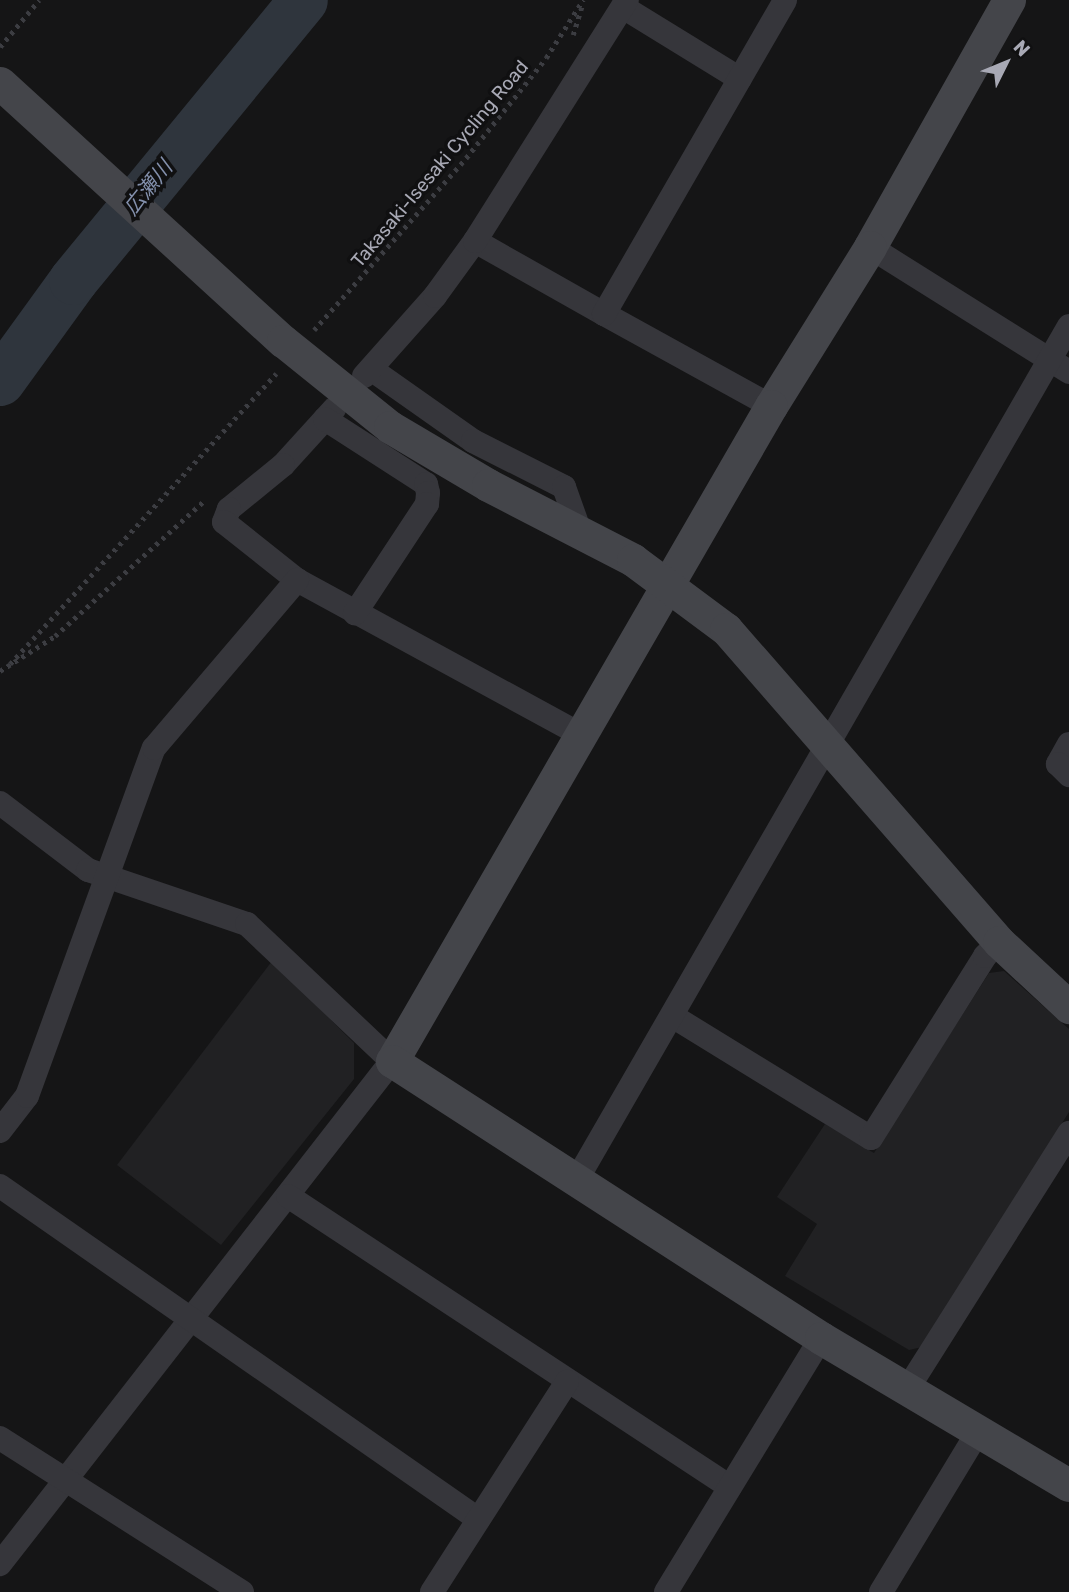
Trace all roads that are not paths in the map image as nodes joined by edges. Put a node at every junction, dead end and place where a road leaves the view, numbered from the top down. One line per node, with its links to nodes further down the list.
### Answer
1 (785, 0): 4 (street)
2 (1009, 0): 7 (street)
3 (625, 3): 4 (street); 6 (street)
4 (740, 79): 8 (street)
5 (0, 83): 12 (street)
6 (475, 241): 8 (street); 12 (street)
7 (870, 247): 10 (street); 11 (street)
8 (604, 314): 11 (street)
9 (1069, 326): 10 (street)
10 (1059, 365): 18 (street)
11 (771, 406): 14 (street)
12 (580, 532): 14 (street)
13 (296, 580): 15 (street); 15 (street); 21 (street)
14 (669, 585): 16 (street); 18 (street)
15 (355, 613): 16 (street)
16 (583, 736): 25 (street)
17 (1069, 744): 19 (street)
18 (828, 745): 22 (street); 24 (street)
19 (1069, 775)
20 (0, 803): 21 (street)
21 (107, 879): 25 (street); 26 (street)
22 (999, 942): 23 (street); 24 (street)
23 (1069, 1007)
24 (674, 1017): 28 (street)
25 (392, 1061): 28 (street); 30 (street)
26 (0, 1131)
27 (1069, 1133): 34 (street)
28 (576, 1181): 32 (street)
29 (0, 1186): 31 (street)
30 (288, 1196): 31 (street); 33 (street)
31 (191, 1320): 37 (street); 40 (street)
32 (821, 1338): 34 (street); 39 (street)
33 (567, 1382): 39 (street); 40 (street)
34 (908, 1388): 35 (street)
35 (978, 1432): 38 (street); 45 (street)
36 (0, 1438): 37 (street)
37 (66, 1480): 41 (street); 42 (street)
38 (1069, 1485)
39 (730, 1487): 44 (street)
40 (478, 1519): 43 (street)
41 (0, 1564)
42 (242, 1592)
43 (432, 1592)
44 (666, 1592)
45 (881, 1592)

